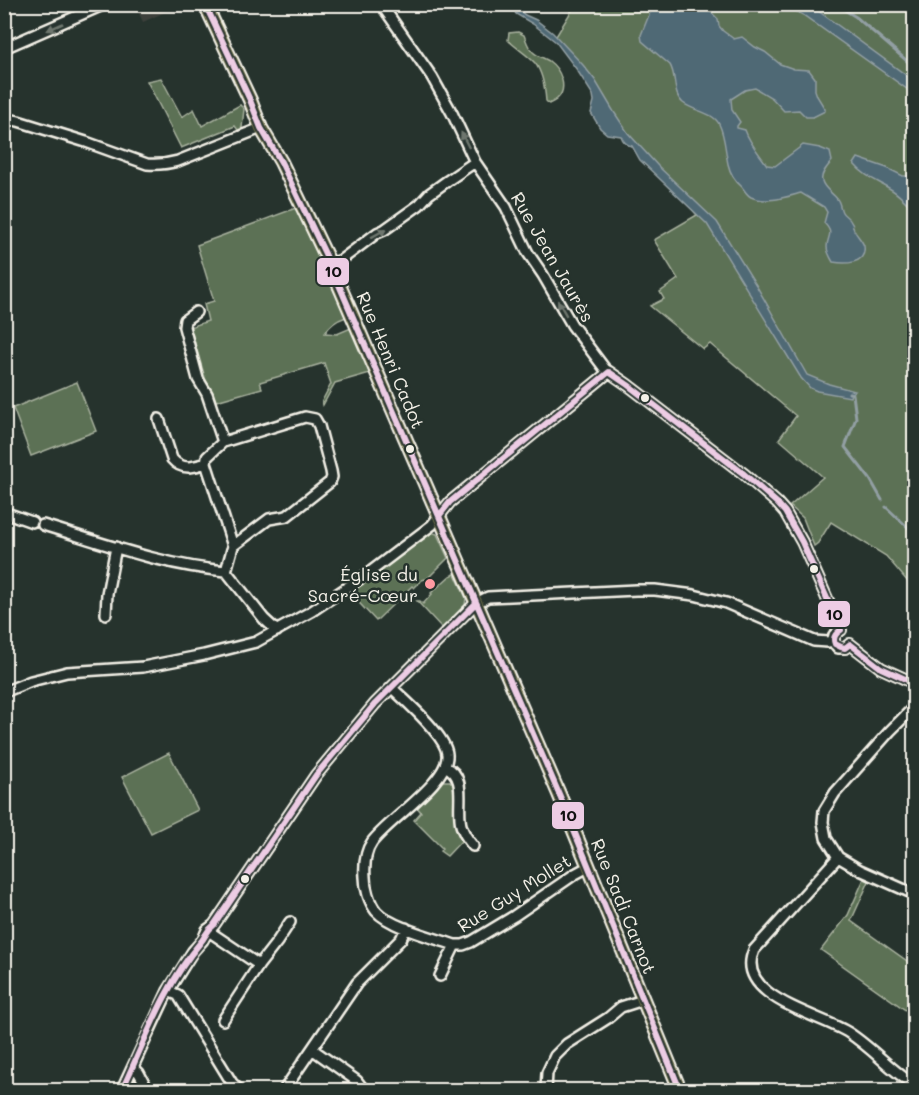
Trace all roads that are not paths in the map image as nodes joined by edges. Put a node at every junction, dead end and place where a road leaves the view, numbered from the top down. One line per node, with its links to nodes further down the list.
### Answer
1 (105, 4): 4 (street, one-way to 4)
2 (205, 4): 6 (main road, Rue Henri Cadot)
3 (381, 4): 7 (street, Rue Jean Jaurès, one-way to 3)
4 (4, 48)
5 (4, 118): 6 (street)
6 (261, 128): 8 (main road, Rue Henri Cadot)
7 (475, 162): 8 (street, one-way to 7); 10 (street, Rue Jean Jaurès, one-way to 7)
8 (330, 264): 15 (main road, Rue Henri Cadot)
9 (196, 312): 12 (street)
10 (609, 372): 15 (street); 23 (street, Rue Jean Jaurès)
11 (159, 419): 13 (street)
12 (223, 442): 13 (street); 18 (street)
13 (206, 463): 18 (street)
14 (4, 512): 16 (street)
15 (439, 516): 21 (main road, Rue Henri Cadot); 24 (street)
16 (32, 522)
17 (43, 525): 19 (street)
18 (233, 546): 20 (street)
19 (116, 547): 20 (street); 22 (street)
20 (226, 571): 24 (street)
21 (476, 603): 25 (street); 28 (street); 34 (main road, Rue Sadi Carnot)
22 (106, 614)
23 (841, 630): 25 (street); 26 (street)
24 (277, 631): 29 (street)
25 (833, 640): 26 (street)
26 (850, 644): 27 (street)
27 (915, 683)
28 (392, 688): 31 (street); 38 (street)
29 (4, 692)
30 (915, 707): 33 (street)
31 (446, 766): 32 (street); 37 (street)
32 (473, 846)
33 (838, 857): 35 (street); 47 (street)
34 (588, 867): 39 (street, Rue Guy Mollet); 43 (main road, Rue Sadi Carnot)
35 (915, 894)
36 (290, 922): 40 (street)
37 (405, 928): 39 (street); 45 (street)
38 (207, 930): 40 (street); 42 (street)
39 (455, 945): 41 (street, Rue Guy Mollet)
40 (259, 964): 44 (street)
41 (440, 976)
42 (168, 991): 46 (street); 50 (street)
43 (643, 1000): 53 (street); 54 (main road, Rue Sadi Carnot)
44 (223, 1020)
45 (312, 1049): 51 (street); 52 (street)
46 (133, 1067): 48 (street); 49 (street)
47 (915, 1085)
48 (122, 1090)
49 (148, 1090)
50 (239, 1090)
51 (284, 1090)
52 (363, 1090)
53 (546, 1090)
54 (680, 1090)

